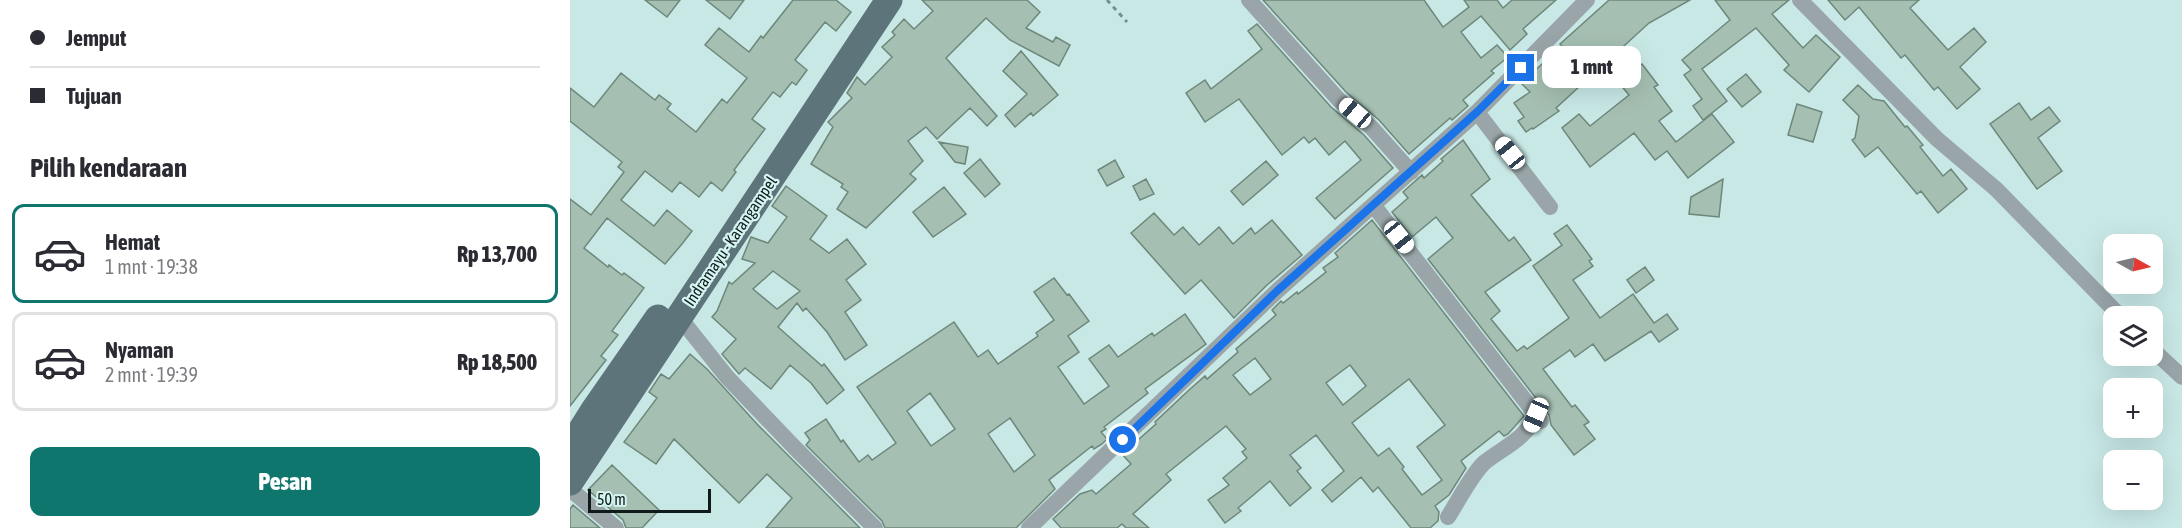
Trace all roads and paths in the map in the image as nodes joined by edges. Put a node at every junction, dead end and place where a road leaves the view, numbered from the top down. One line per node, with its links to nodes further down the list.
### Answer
1 (869, 0): 9 (main road, Indramayu - Karangampel)
2 (889, 0): 9 (main road, Indramayu - Karangampel)
3 (1107, 0): 7 (path)
4 (1249, 0): 10 (street)
5 (1587, 0): 8 (street)
6 (1800, 0): 13 (street)
7 (1126, 22)
8 (1477, 112): 10 (street); 12 (street)
9 (777, 155): 14 (main road, Indramayu - Karangampel); 17 (main road, Indramayu - Karangampel)
10 (1411, 172): 11 (street)
11 (1374, 206): 19 (street); 22 (street)
12 (1550, 207)
13 (2110, 306)
14 (680, 318): 18 (main road, Indramayu - Karangampel); 21 (street)
15 (2163, 359): 16 (street)
16 (2182, 376)
17 (570, 448)
18 (571, 480): 20 (street)
19 (1448, 517)
20 (616, 528)
21 (875, 528)
22 (1029, 528)

